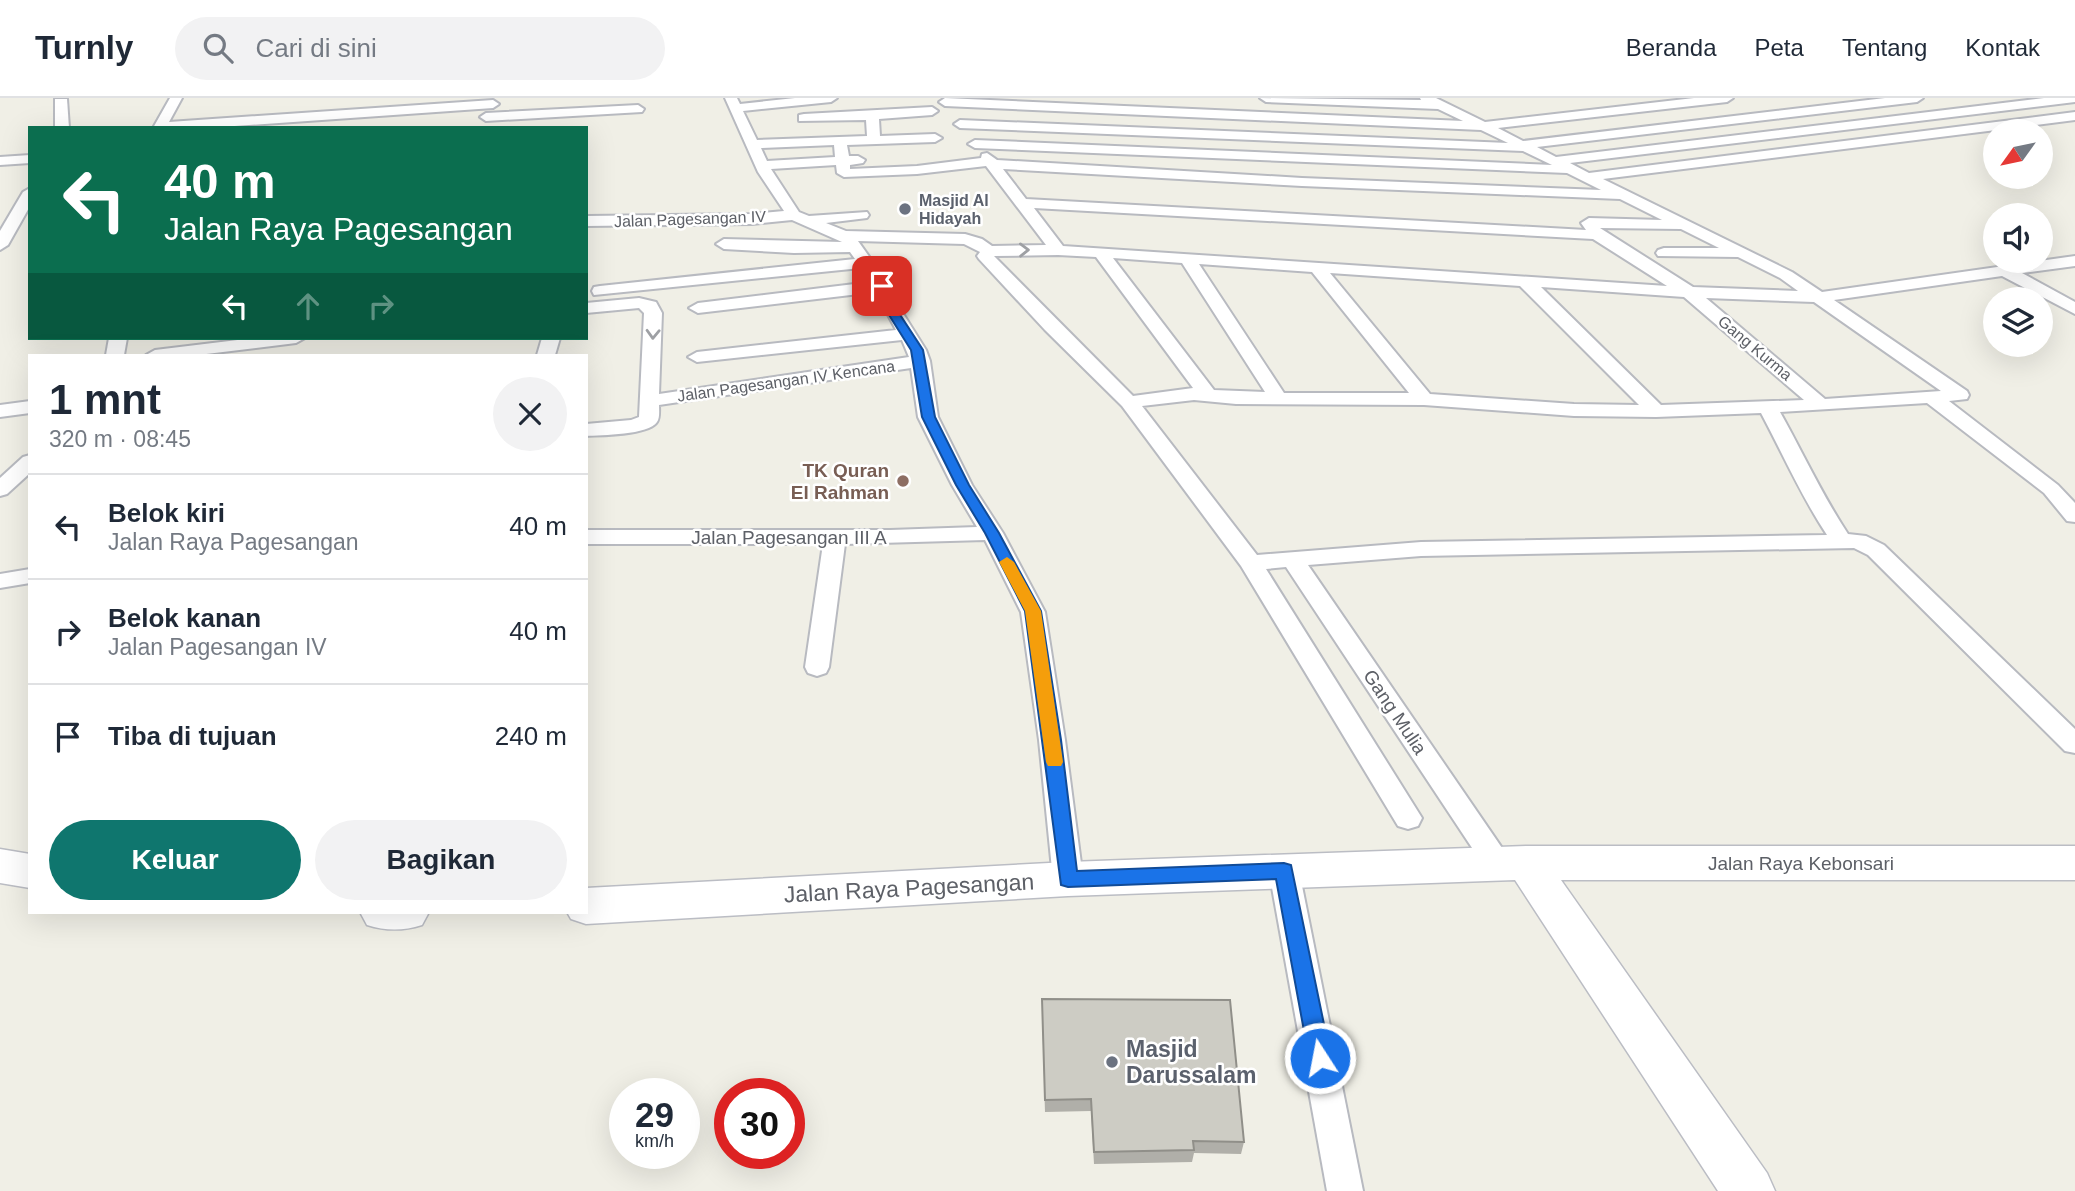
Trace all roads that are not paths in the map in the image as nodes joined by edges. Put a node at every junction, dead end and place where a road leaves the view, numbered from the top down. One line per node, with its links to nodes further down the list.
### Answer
1 (176, 98): 20 (street)
2 (831, 98): 11 (street)
3 (1266, 98): 9 (street)
4 (1727, 98): 22 (street)
5 (1917, 98): 28 (street)
6 (2075, 98): 34 (street)
7 (61, 99): 19 (street)
8 (944, 100): 18 (street); 22 (street)
9 (1431, 100): 22 (street)
10 (495, 101): 17 (street); 21 (street)
11 (733, 103): 26 (street, Jalan Pagesangan IV)
12 (638, 108): 17 (street)
13 (932, 111): 14 (street)
14 (872, 116): 16 (street); 24 (street)
15 (2075, 116): 36 (street)
16 (804, 118)
17 (483, 122)
18 (960, 124): 27 (street); 28 (street)
19 (62, 126)
20 (161, 126)
21 (173, 126)
22 (1482, 126): 28 (street)
23 (934, 138): 24 (street)
24 (874, 139): 25 (street)
25 (840, 141): 26 (street); 32 (street)
26 (754, 144): 35 (street, Jalan Pagesangan IV)
27 (975, 144): 33 (street); 36 (street)
28 (1525, 147): 34 (street)
29 (925, 156): 32 (street)
30 (28, 159): 31 (street)
31 (0, 161)
32 (842, 161): 33 (street); 35 (street)
33 (991, 162): 37 (street); 39 (street)
34 (1555, 162): 36 (street)
35 (764, 165): 43 (street, Jalan Pagesangan IV)
36 (1580, 174): 39 (street)
37 (1012, 188): 40 (street); 41 (street)
38 (28, 195): 48 (street)
39 (1624, 195): 45 (street)
40 (1023, 203): 47 (street); 52 (street)
41 (1438, 211)
42 (862, 215): 43 (street)
43 (799, 218): 44 (street, Jalan Pagesangan IV); 50 (street, Jalan Pagesangan IV)
44 (588, 221)
45 (1688, 226): 47 (street); 55 (street)
46 (28, 233): 48 (street)
47 (1597, 235): 65 (street, Gang Kurma)
48 (2, 238)
49 (724, 244): 50 (street)
50 (852, 245): 51 (street); 63 (street); 64 (street)
51 (985, 248): 52 (street, one-way to 52); 80 (street)
52 (1058, 250): 53 (street)
53 (1100, 252): 56 (street); 75 (street)
54 (1664, 253): 55 (street)
55 (1744, 253): 66 (street)
56 (1187, 258): 59 (street); 77 (street)
57 (2075, 261): 58 (street)
58 (2053, 264)
59 (1316, 266): 62 (street); 78 (street)
60 (1991, 273): 66 (street)
61 (2009, 273): 69 (street)
62 (1526, 282): 65 (street); 85 (street)
63 (882, 286): 68 (street); 70 (street)
64 (600, 291)
65 (1689, 292): 66 (street); 82 (street, Gang Kurma)
66 (1821, 298): 76 (street)
67 (588, 308): 79 (street, Jalan Pagesangan IV Kencana, one-way to 79)
68 (698, 308)
69 (2075, 309)
70 (906, 334): 73 (street); 74 (street)
71 (279, 340): 72 (street)
72 (163, 354)
73 (697, 357)
74 (921, 361): 79 (street, Jalan Pagesangan IV Kencana); 90 (street)
75 (1208, 395): 77 (street); 80 (street)
76 (1931, 397): 82 (street); 89 (street)
77 (1278, 398): 78 (street)
78 (1424, 399): 85 (street)
79 (650, 401): 86 (street, Jalan Pagesangan IV Kencana)
80 (1129, 402): 95 (street)
81 (1766, 405): 82 (street); 85 (street); 93 (street)
82 (1821, 405)
83 (28, 407): 84 (street)
84 (0, 411)
85 (1656, 411)
86 (588, 430)
87 (28, 463): 88 (street)
88 (0, 490)
89 (2075, 516)
90 (992, 533): 92 (street, Jalan Pagesangan III A); 106 (street)
91 (588, 537): 92 (street, Jalan Pagesangan III A)
92 (835, 537): 98 (street)
93 (1841, 540): 94 (street); 99 (street)
94 (1293, 560): 95 (street); 102 (street, Gang Mulia)
95 (1251, 563): 100 (street)
96 (28, 576): 97 (street)
97 (0, 581)
98 (817, 667)
99 (2074, 744)
100 (1408, 818)
101 (2075, 863): 102 (main road, Jalan Raya Kebonsari)
102 (1512, 864): 104 (main road, Jalan Raya Pagesangan); 109 (main road)
103 (0, 866): 105 (main road)
104 (1284, 871): 106 (main road, Jalan Raya Pagesangan); 108 (street)
105 (28, 872)
106 (1068, 879): 107 (main road, Jalan Raya Pagesangan)
107 (588, 906)
108 (1345, 1191)
109 (1749, 1191)

